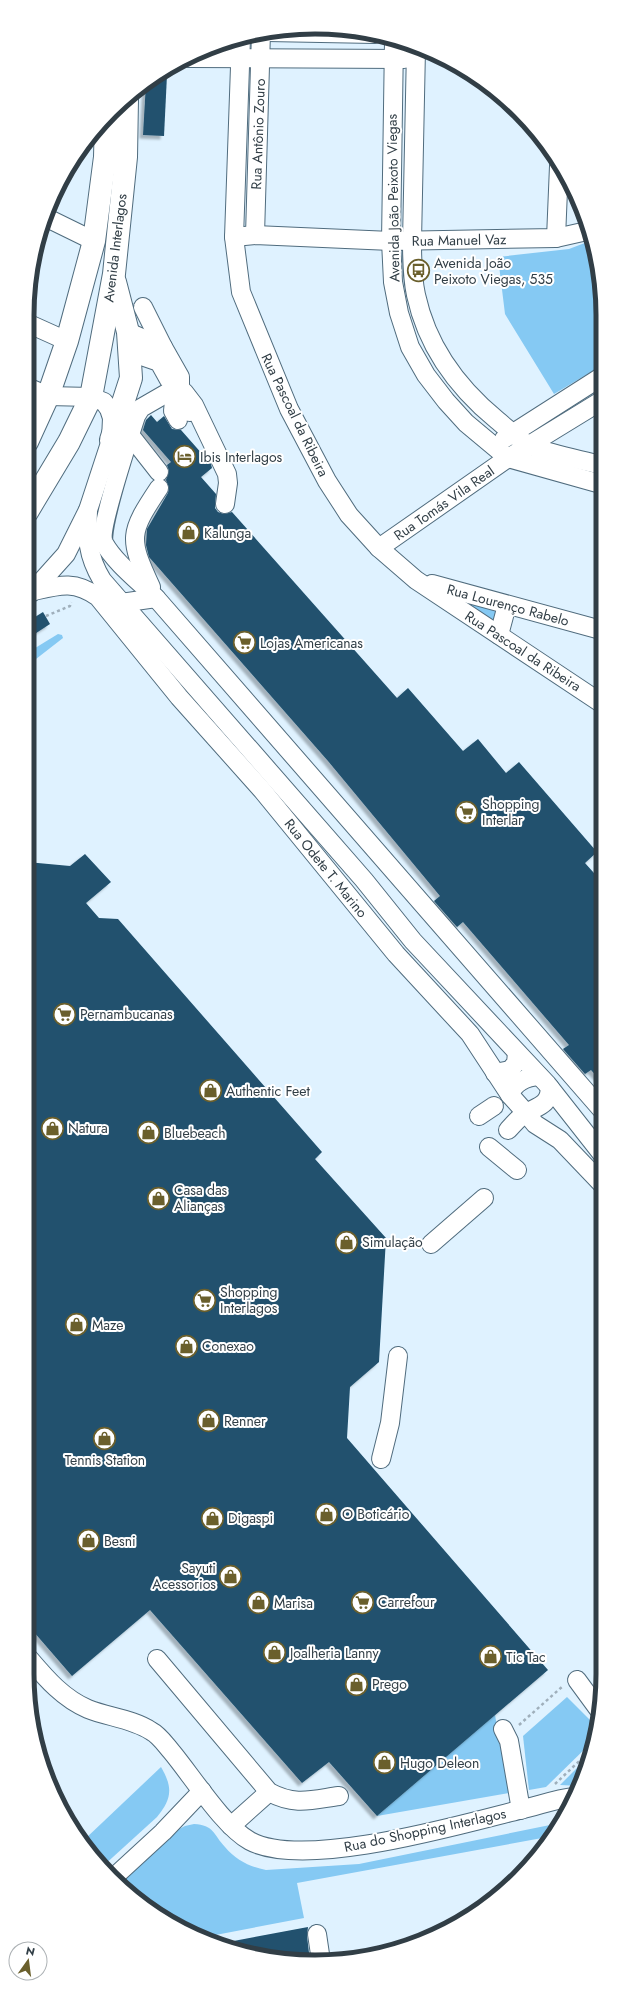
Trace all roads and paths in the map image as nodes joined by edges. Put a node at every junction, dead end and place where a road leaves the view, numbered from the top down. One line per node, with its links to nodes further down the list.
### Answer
1 (260, 39): 7 (street, Rua Antônio Zouro)
2 (241, 44): 6 (street, Rua Antônio Zouro)
3 (394, 46): 8 (street, Avenida João Peixoto Viegas)
4 (416, 54): 8 (street); 19 (street, Avenida João Peixoto Viegas)
5 (201, 58): 6 (street)
6 (241, 58): 7 (street); 15 (street, Rua Antônio Zouro)
7 (260, 58): 8 (street); 14 (street, Rua Antônio Zouro)
8 (393, 59): 18 (street, Avenida João Peixoto Viegas)
9 (127, 107): 20 (main road, Avenida Interlagos)
10 (106, 128): 17 (main road, Avenida Interlagos)
11 (559, 176): 16 (street)
12 (51, 220): 17 (street)
13 (583, 232): 16 (street, Rua Manuel Vaz)
14 (255, 236): 15 (street, Rua Manuel Vaz); 18 (street, Rua Manuel Vaz)
15 (234, 237): 46 (street, Rua Pascoal da Ribeira)
16 (556, 238): 19 (street, Rua Manuel Vaz)
17 (94, 241): 23 (main road, Avenida Interlagos)
18 (391, 241): 19 (street, Rua Manuel Vaz); 36 (street, Avenida João Peixoto Viegas)
19 (412, 241): 34 (street, Avenida João Peixoto Viegas)
20 (114, 274): 24 (main road); 30 (main road, Avenida Interlagos)
21 (143, 307): 25 (street)
22 (34, 326): 23 (street)
23 (67, 341): 29 (main road, Avenida Interlagos)
24 (129, 342): 25 (street); 28 (street); 35 (main road)
25 (163, 347): 28 (street)
26 (596, 380): 34 (street)
27 (34, 390): 29 (street)
28 (175, 392): 32 (street); 35 (street); 42 (street)
29 (48, 396): 30 (street); 33 (main road, Avenida Interlagos)
30 (91, 397): 35 (street); 41 (main road, Avenida Interlagos)
31 (596, 404): 37 (street, Rua Tomás Vila Real)
32 (178, 420)
33 (34, 427)
34 (514, 434): 36 (street); 37 (street, Avenida João Peixoto Viegas)
35 (120, 437): 43 (street); 44 (street); 45 (street)
36 (494, 445): 38 (street, Avenida João Peixoto Viegas)
37 (529, 446): 38 (street, Rua Tomás Vila Real); 39 (street, Avenida João Peixoto Viegas)
38 (508, 458): 40 (street, Avenida João Peixoto Viegas); 46 (street, Rua Tomás Vila Real)
39 (596, 464)
40 (596, 483)
41 (34, 500)
42 (225, 504)
43 (88, 510): 50 (street, Rua Odete T. Marino); 51 (street)
44 (104, 528): 45 (street); 47 (street)
45 (135, 548): 53 (street)
46 (379, 548): 48 (street, Rua Pascoal da Ribeira)
47 (120, 562): 50 (street); 53 (street)
48 (416, 580): 55 (street, Rua Lourenço Rabelo); 58 (street, Rua Pascoal da Ribeira)
49 (76, 586): 52 (street, Rua Odete T. Marino); 56 (path); 65 (street, Rua Odete T. Marino)
50 (108, 588): 54 (street, Rua Odete T. Marino)
51 (34, 590)
52 (34, 593)
53 (156, 598): 54 (street); 60 (street)
54 (121, 603): 61 (street, Rua Odete T. Marino)
55 (507, 605): 57 (street, Rua Lourenço Rabelo); 58 (street)
56 (46, 616)
57 (596, 629)
58 (499, 635): 59 (street, Rua Pascoal da Ribeira)
59 (596, 700)
60 (253, 710): 61 (street); 62 (street)
61 (221, 716): 63 (street, Rua Odete T. Marino)
62 (373, 847): 63 (street); 68 (street)
63 (364, 880): 64 (street, Rua Odete T. Marino)
64 (517, 1053): 65 (street); 66 (street, Rua Odete T. Marino)
65 (495, 1073): 67 (street, Rua Odete T. Marino)
66 (545, 1082): 67 (street); 70 (street); 74 (street, Rua Odete T. Marino)
67 (510, 1095): 70 (street, Rua Odete T. Marino)
68 (596, 1103)
69 (494, 1106): 71 (street)
70 (526, 1113): 72 (street); 76 (street, Rua Odete T. Marino)
71 (479, 1116)
72 (508, 1130)
73 (489, 1147): 75 (street)
74 (596, 1147)
75 (517, 1170)
76 (596, 1178)
77 (484, 1198): 78 (street)
78 (431, 1244)
79 (398, 1356): 80 (street)
80 (381, 1459)
81 (157, 1659): 88 (street)
82 (34, 1664): 87 (street, Rua do Shopping Interlagos)
83 (573, 1681): 84 (street); 85 (path)
84 (594, 1704)
85 (505, 1732): 93 (street)
86 (583, 1758): 91 (path)
87 (202, 1791): 94 (street, Rua do Shopping Interlagos); 95 (street)
88 (269, 1792): 89 (street); 94 (street)
89 (339, 1796)
90 (567, 1798): 91 (street, Rua do Shopping Interlagos)
91 (543, 1804): 92 (street); 93 (street, Rua do Shopping Interlagos)
92 (561, 1809)
93 (521, 1810): 94 (street, Rua do Shopping Interlagos)
94 (231, 1826)
95 (117, 1874)
96 (317, 1934): 97 (street)
97 (320, 1955)

